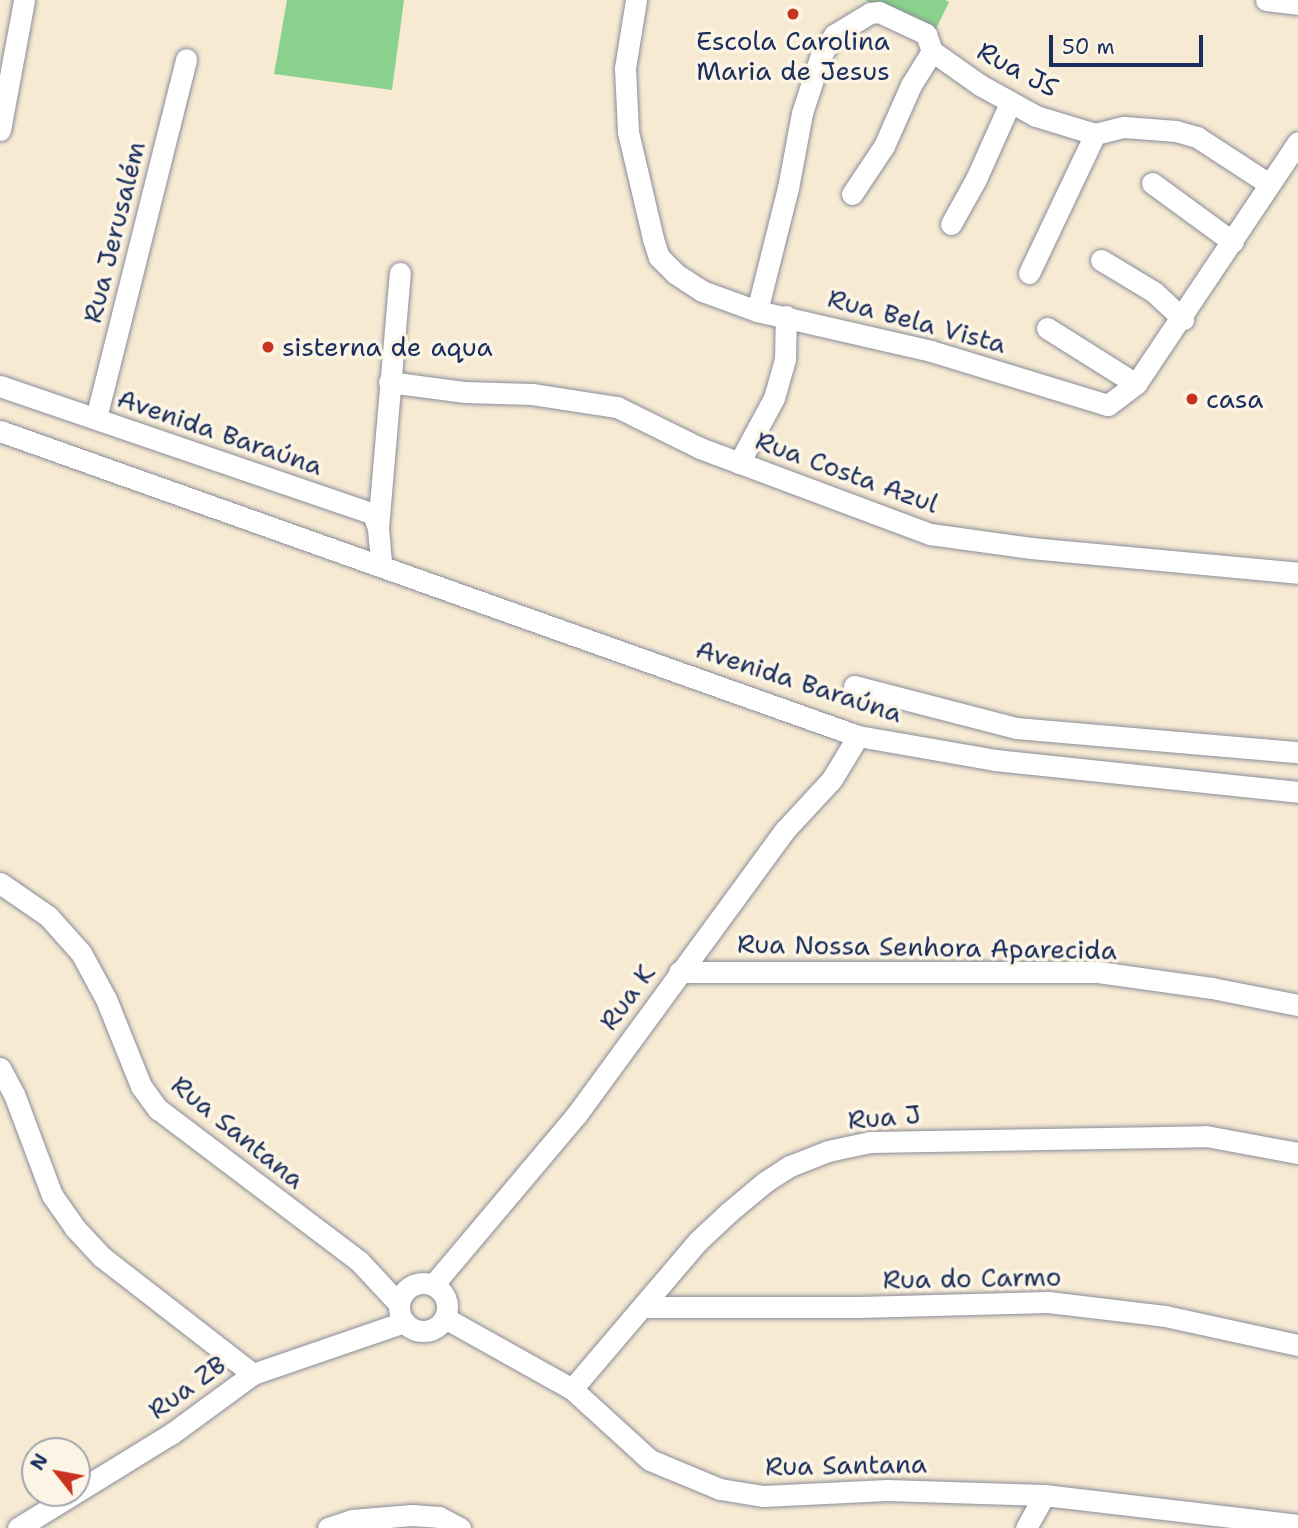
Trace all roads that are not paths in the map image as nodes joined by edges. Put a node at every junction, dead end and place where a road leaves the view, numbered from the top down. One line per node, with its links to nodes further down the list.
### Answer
1 (24, 0): 8 (street)
2 (636, 0): 19 (street, Rua Bela Vista)
3 (1266, 0): 4 (street)
4 (1298, 4)
5 (932, 51): 7 (street, Rua JS); 13 (street); 19 (street, Rua JS)
6 (186, 59): 26 (street, Rua Jerusalém)
7 (1010, 103): 9 (street, Rua JS); 14 (street)
8 (0, 130)
9 (1095, 134): 12 (street, Rua JS); 18 (street)
10 (1298, 142): 12 (street, Rua Bela Vista)
11 (1152, 183): 15 (street)
12 (1269, 184): 15 (street, Rua Bela Vista)
13 (852, 194)
14 (951, 224)
15 (1234, 242): 21 (street, Rua Bela Vista)
16 (1101, 260): 21 (street)
17 (400, 273): 23 (street)
18 (1029, 273)
19 (757, 311): 20 (street, Rua Bela Vista)
20 (786, 316): 24 (street, Rua Bela Vista); 28 (street)
21 (1183, 318): 24 (street, Rua Bela Vista)
22 (1047, 328): 24 (street)
23 (389, 382): 28 (street, Rua Costa Azul); 29 (street)
24 (1136, 384)
25 (0, 386): 26 (street, Avenida Baraúna)
26 (96, 418): 29 (street, Avenida Baraúna)
27 (0, 431): 30 (street, Avenida Baraúna)
28 (739, 463): 31 (street, Rua Costa Azul)
29 (378, 528): 30 (street)
30 (381, 565): 33 (street, Avenida Baraúna)
31 (1296, 569)
32 (854, 686): 34 (street)
33 (858, 736): 35 (street, Avenida Baraúna); 37 (street, Rua K)
34 (1298, 752)
35 (1298, 792)
36 (0, 883): 43 (street, Rua Santana)
37 (679, 972): 38 (street, Rua Nossa Senhora Aparecida); 41 (street, Rua K)
38 (1298, 1004)
39 (0, 1068): 46 (street)
40 (1298, 1153): 42 (street, Rua J)
41 (433, 1285): 43 (street); 44 (street)
42 (643, 1307): 45 (street, Rua do Carmo); 47 (street, Rua J)
43 (402, 1313): 44 (street); 46 (street, Rua ZB)
44 (445, 1318): 47 (street, Rua Santana)
45 (1298, 1345)
46 (253, 1374): 50 (street, Rua ZB)
47 (572, 1389): 48 (street, Rua Santana)
48 (1044, 1495): 49 (street, Rua Santana); 53 (street)
49 (1298, 1525)
50 (18, 1528)
51 (328, 1528): 52 (street)
52 (460, 1528)
53 (1026, 1528)

